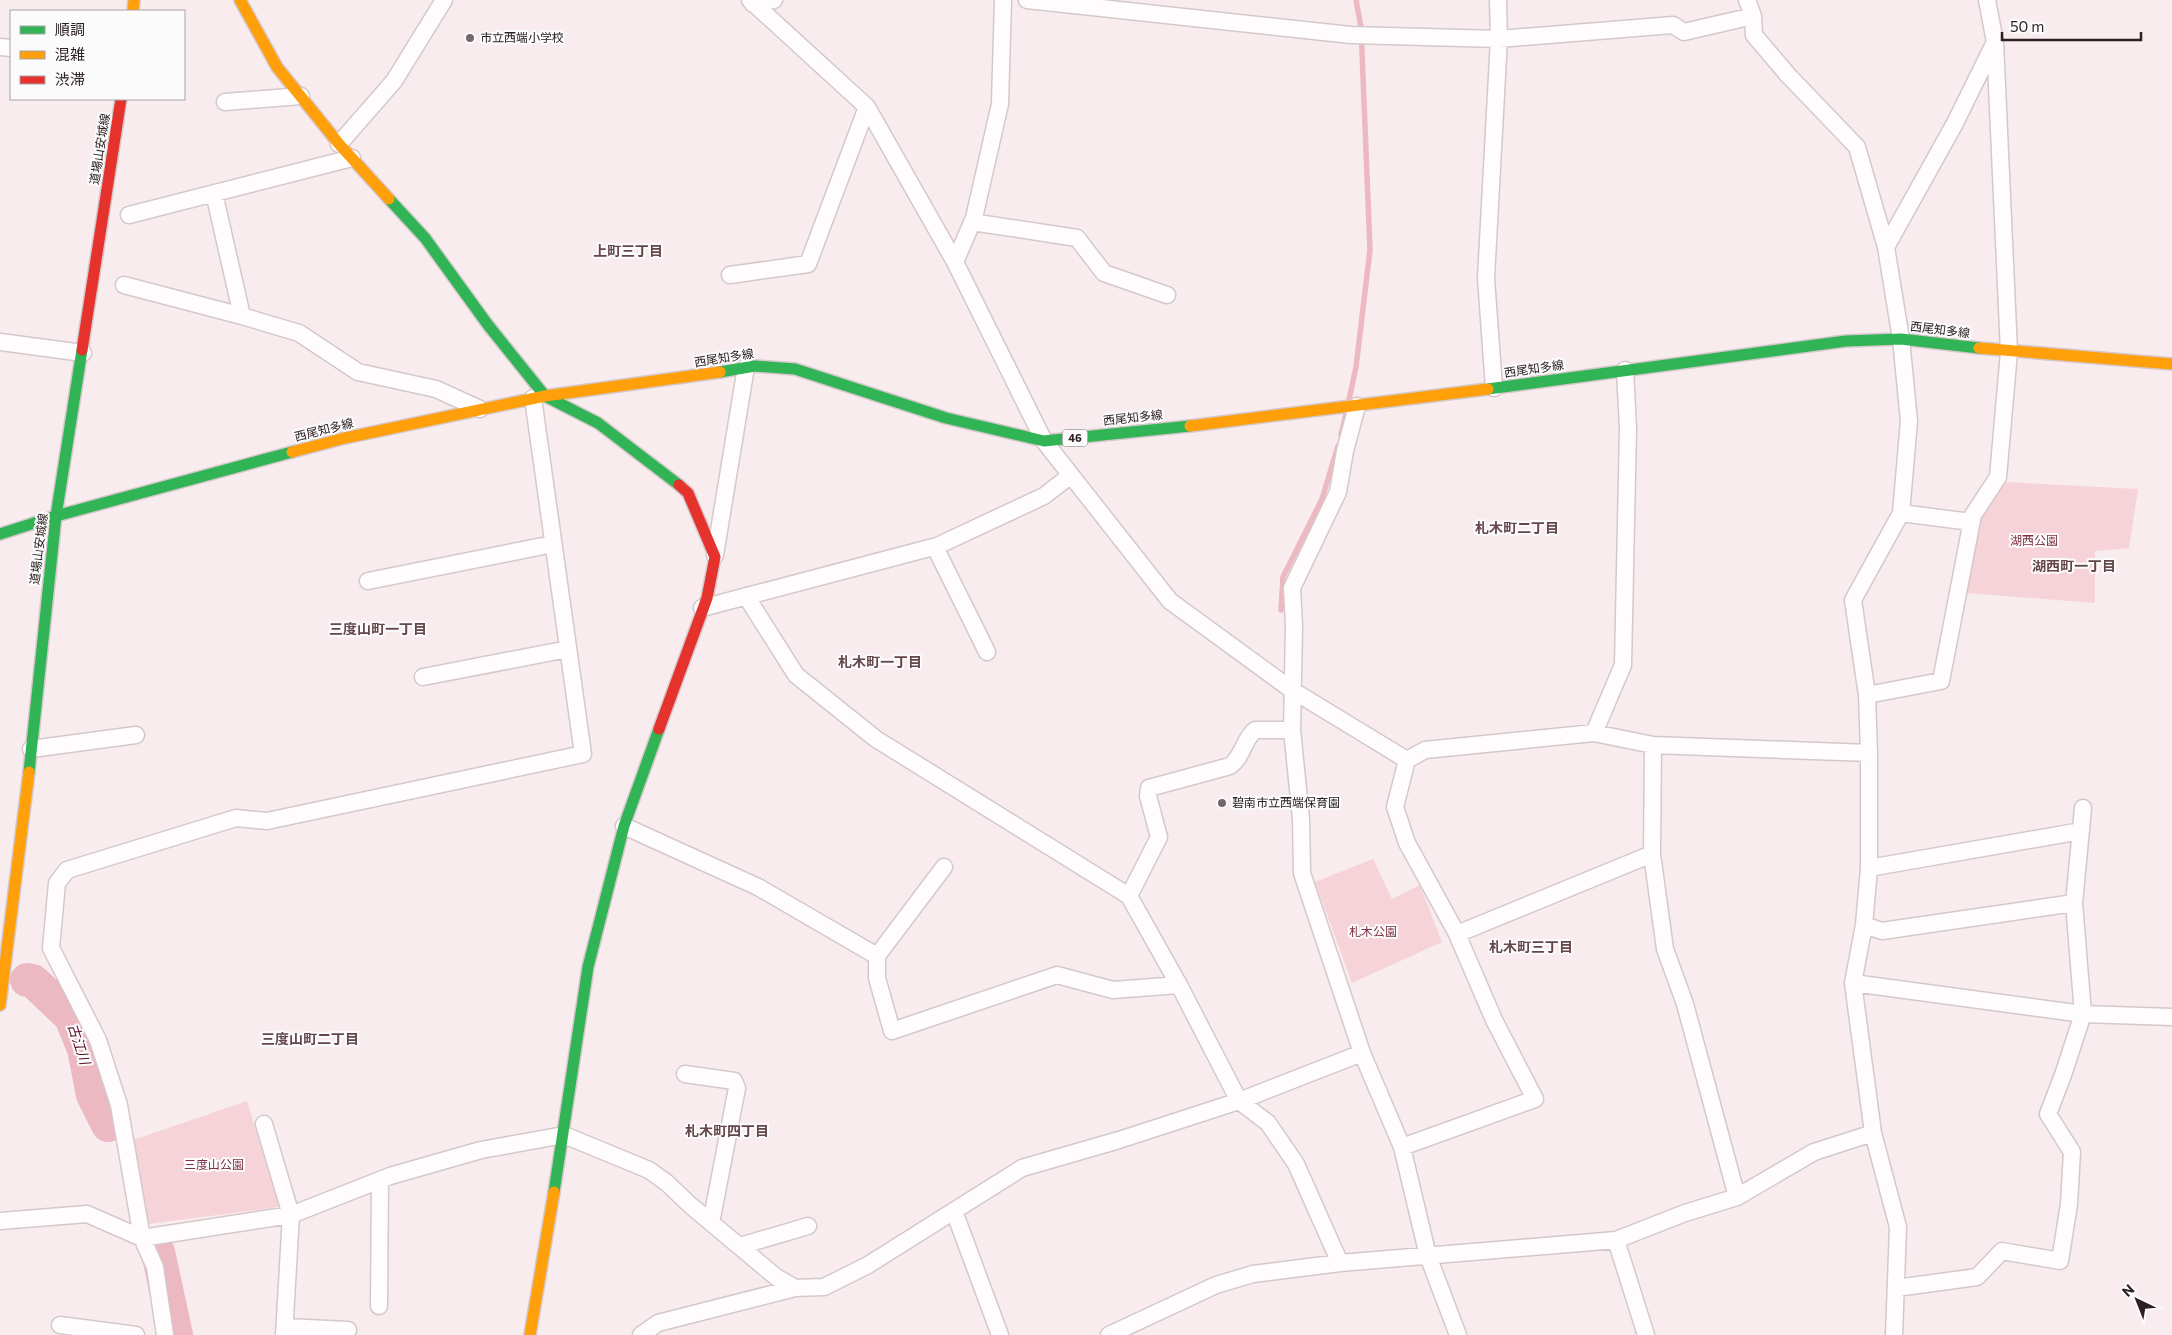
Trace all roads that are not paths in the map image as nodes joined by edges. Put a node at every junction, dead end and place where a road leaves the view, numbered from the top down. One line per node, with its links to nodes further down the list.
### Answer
1 (240, 0): 13 (main road)
2 (444, 0): 17 (street)
3 (774, 0): 9 (street)
4 (1003, 0): 21 (street)
5 (1027, 0): 11 (street)
6 (1498, 0): 11 (street)
7 (1747, 0): 10 (street)
8 (1987, 0): 12 (street)
9 (752, 2): 16 (street)
10 (1753, 16): 11 (street); 22 (street)
11 (1499, 39): 35 (street)
12 (1995, 42): 22 (street); 30 (street)
13 (301, 96): 15 (street); 17 (main road)
14 (121, 100): 31 (main road, 道場山安城線)
15 (226, 102)
16 (867, 107): 23 (street); 24 (street)
17 (339, 144): 18 (main road)
18 (352, 158): 19 (street); 36 (main road)
19 (214, 193): 20 (street); 27 (street)
20 (129, 215)
21 (972, 222): 23 (street); 26 (street)
22 (1886, 248): 28 (street)
23 (955, 262): 39 (street)
24 (730, 275)
25 (124, 285): 27 (street)
26 (1167, 295)
27 (242, 316): 38 (street)
28 (1900, 338): 30 (main road, 西尾知多線 / 46); 34 (main road, 西尾知多線 / 46); 41 (street)
29 (0, 342): 31 (street)
30 (2009, 352): 32 (main road, 西尾知多線 / 46); 43 (street)
31 (83, 353): 42 (main road, 道場山安城線)
32 (2172, 364)
33 (746, 368): 36 (main road, 西尾知多線 / 46); 39 (main road, 西尾知多線 / 46); 47 (street)
34 (1626, 370): 35 (main road, 西尾知多線 / 46); 57 (street)
35 (1494, 388): 37 (main road, 西尾知多線 / 46)
36 (539, 397): 38 (main road, 西尾知多線 / 46); 45 (street); 47 (main road)
37 (1357, 406): 39 (main road, 西尾知多線 / 46); 54 (street)
38 (480, 409): 42 (main road, 西尾知多線 / 46)
39 (1044, 441): 40 (street)
40 (1071, 475): 46 (street); 54 (street)
41 (1901, 513): 43 (street); 55 (street)
42 (56, 516): 44 (main road, 西尾知多線 / 46); 60 (main road, 道場山安城線)
43 (1971, 522): 55 (street)
44 (0, 534)
45 (553, 544): 48 (street); 51 (street)
46 (935, 547): 49 (street); 52 (street)
47 (715, 557): 50 (main road)
48 (368, 581)
49 (746, 596): 50 (street); 69 (street)
50 (702, 608): 64 (main road)
51 (568, 649): 53 (street); 93 (street)
52 (987, 652)
53 (423, 677)
54 (1292, 690): 56 (street); 62 (street)
55 (1867, 695): 61 (street)
56 (1292, 730): 69 (street); 79 (street)
57 (1594, 733): 59 (street); 62 (street)
58 (136, 736): 60 (street)
59 (1653, 744): 61 (street); 66 (street)
60 (31, 749): 76 (main road, 道場山安城線)
61 (1869, 753): 68 (street)
62 (1407, 760): 72 (street)
63 (2083, 808): 65 (street)
64 (624, 826): 73 (street); 84 (main road)
65 (2081, 831): 68 (street); 70 (street)
66 (1652, 854): 72 (street); 87 (street)
67 (944, 867): 73 (street)
68 (1869, 868): 71 (street)
69 (1129, 896): 75 (street)
70 (2074, 903): 71 (street); 77 (street)
71 (1864, 925): 74 (street)
72 (1457, 934): 85 (street)
73 (877, 956): 75 (street)
74 (1853, 983): 77 (street); 83 (street)
75 (1179, 985): 81 (street)
76 (0, 1005)
77 (2083, 1014): 78 (street); 99 (street)
78 (2172, 1017)
79 (1362, 1053): 81 (street); 85 (street)
80 (685, 1074): 91 (street)
81 (1239, 1102): 88 (street); 97 (street)
82 (264, 1124): 89 (street)
83 (1873, 1133): 87 (street); 99 (street)
84 (564, 1135): 86 (street); 91 (street); 106 (main road)
85 (1402, 1147): 96 (street)
86 (380, 1180): 89 (street); 100 (street)
87 (1737, 1197): 94 (street)
88 (954, 1211): 98 (street); 108 (street)
89 (291, 1215): 93 (street); 103 (street)
90 (0, 1221): 93 (street)
91 (712, 1223): 95 (street)
92 (808, 1226): 95 (street)
93 (142, 1238): 105 (street)
94 (1616, 1240): 96 (street); 111 (street)
95 (740, 1246): 98 (street)
96 (1428, 1256): 97 (street); 110 (street)
97 (1340, 1262): 109 (street)
98 (795, 1288): 107 (street)
99 (1896, 1288): 112 (street)
100 (379, 1306)
101 (60, 1325): 104 (street)
102 (348, 1330): 103 (street)
103 (284, 1331)
104 (136, 1335)
105 (166, 1335)
106 (530, 1335)
107 (641, 1335)
108 (1000, 1335)
109 (1109, 1335)
110 (1458, 1335)
111 (1646, 1335)
112 (1894, 1335)

